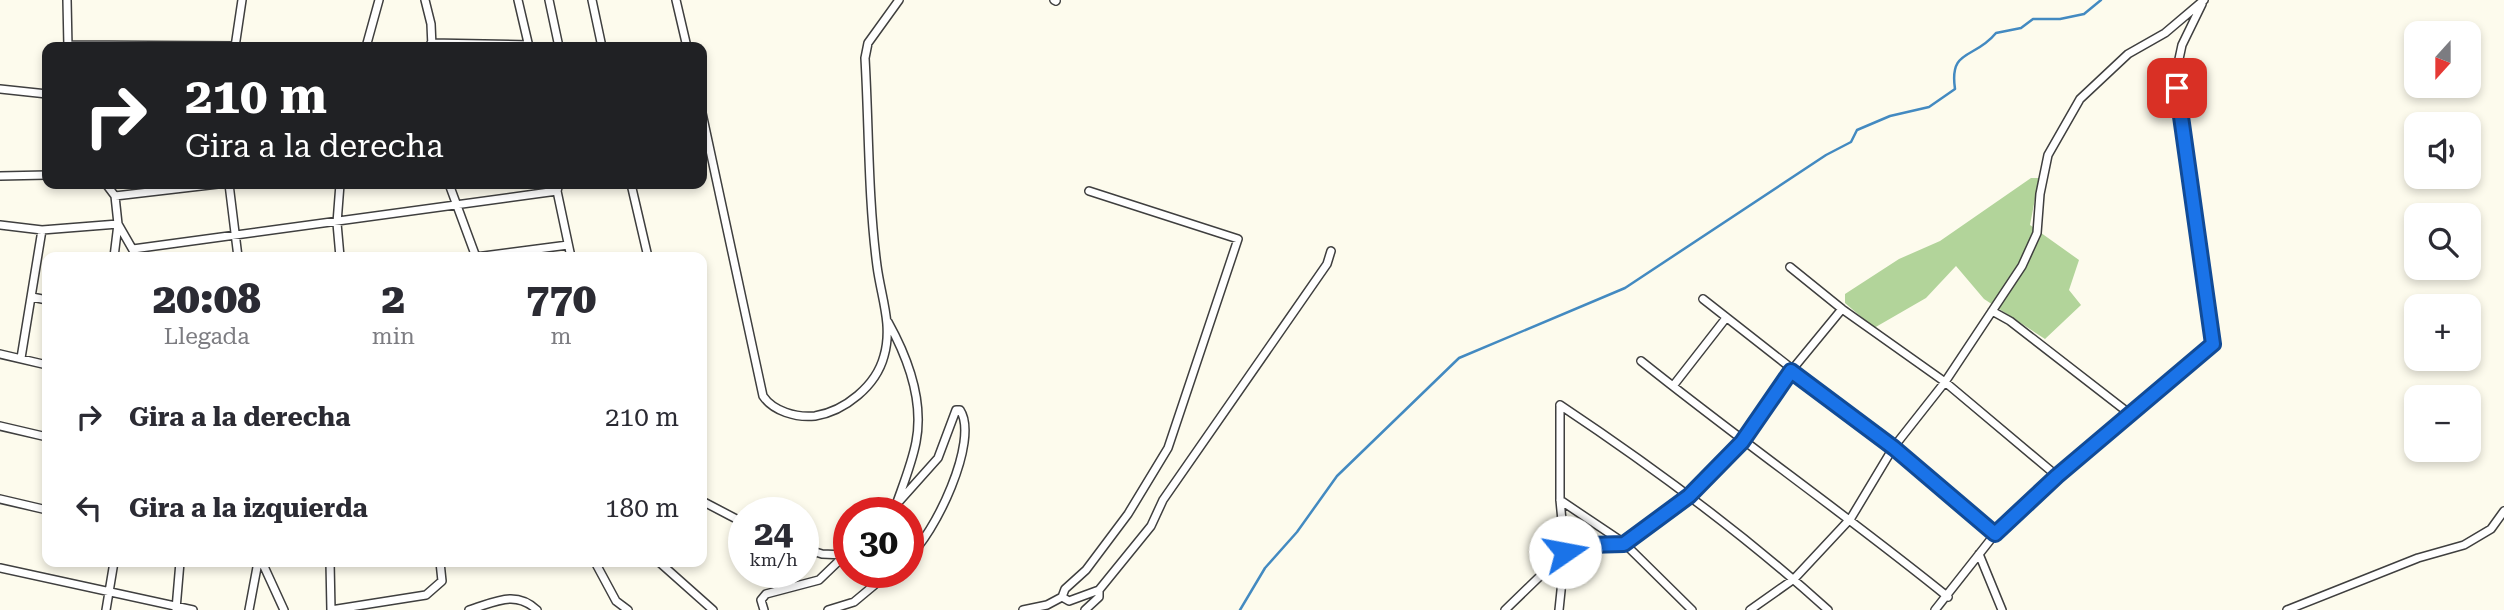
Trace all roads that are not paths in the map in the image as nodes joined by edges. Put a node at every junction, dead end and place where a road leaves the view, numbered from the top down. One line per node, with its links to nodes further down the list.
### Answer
1 (66, 0): 13 (street)
2 (242, 0): 14 (street)
3 (379, 0): 15 (street)
4 (425, 0): 16 (street)
5 (518, 0): 17 (street)
6 (549, 0): 18 (street)
7 (592, 0): 19 (street)
8 (670, 0): 12 (street)
9 (676, 0): 12 (street)
10 (899, 0): 60 (street)
11 (2204, 0): 58 (street); 68 (street)
12 (678, 9): 20 (street)
13 (68, 42)
14 (236, 42)
15 (367, 42)
16 (432, 42)
17 (528, 42)
18 (558, 42)
19 (601, 42)
20 (686, 42)
21 (0, 89): 22 (street)
22 (42, 93)
23 (707, 136): 60 (street)
24 (42, 175): 25 (street)
25 (0, 176)
26 (110, 189): 35 (street)
27 (171, 189): 35 (street)
28 (229, 189): 41 (street)
29 (340, 189): 37 (street)
30 (451, 189): 36 (street)
31 (542, 189): 36 (street)
32 (554, 189): 42 (street)
33 (632, 189): 52 (street)
34 (1089, 191): 103 (street)
35 (115, 195): 38 (street)
36 (457, 204): 37 (street); 49 (street)
37 (337, 223): 41 (street); 48 (street)
38 (118, 224): 40 (street); 44 (street); 45 (street)
39 (0, 225): 40 (street)
40 (42, 230): 54 (street)
41 (233, 238): 46 (street); 47 (street)
42 (568, 245): 50 (street); 51 (street)
43 (1331, 251): 102 (street)
44 (115, 252)
45 (134, 252)
46 (142, 252)
47 (237, 252)
48 (340, 252)
49 (474, 252)
50 (514, 252)
51 (570, 252)
52 (648, 252)
53 (1790, 267): 57 (street)
54 (32, 297): 55 (street); 62 (street)
55 (42, 299)
56 (1703, 299): 59 (street)
57 (1842, 309): 65 (street); 66 (street)
58 (1992, 311): 66 (street); 68 (street)
59 (1726, 318): 65 (street); 67 (street)
60 (888, 321): 75 (street)
61 (0, 354): 62 (street)
62 (21, 358): 64 (street)
63 (1641, 361): 67 (street)
64 (42, 364)
65 (1791, 371): 71 (street); 72 (street)
66 (1945, 382): 72 (street); 73 (street)
67 (1673, 386): 71 (street)
68 (2130, 414): 73 (street)
69 (0, 426): 70 (street)
70 (42, 436)
71 (1742, 442): 74 (street); 83 (street)
72 (1894, 448): 83 (street); 85 (street)
73 (2057, 476): 85 (street)
74 (1689, 496): 78 (street); 86 (street); 99 (street)
75 (899, 497)
76 (903, 497): 84 (street)
77 (0, 499): 80 (street)
78 (1560, 500): 86 (street); 87 (street)
79 (707, 504): 82 (street)
80 (42, 509)
81 (2504, 511): 126 (street)
82 (728, 515)
83 (1851, 518): 99 (street); 104 (street)
84 (924, 534)
85 (1995, 534): 88 (street)
86 (1624, 544): 87 (street); 121 (street)
87 (1565, 552): 106 (street); 120 (street)
88 (1979, 554): 104 (street); 125 (street)
89 (113, 567): 101 (street)
90 (180, 567): 105 (street)
91 (259, 567): 109 (street)
92 (263, 567): 110 (street)
93 (330, 567): 111 (street)
94 (441, 567): 111 (street)
95 (598, 567): 114 (street)
96 (665, 567): 115 (street)
97 (833, 567): 116 (street)
98 (0, 568): 101 (street)
99 (1794, 579): 122 (street); 123 (street)
100 (871, 588): 117 (street)
101 (108, 590): 105 (street); 107 (street)
102 (1099, 590): 103 (street); 119 (street)
103 (1062, 597): 118 (street)
104 (1948, 597): 124 (street)
105 (176, 608): 108 (street)
106 (1561, 608)
107 (106, 610)
108 (193, 610)
109 (249, 610)
110 (285, 610)
111 (331, 610)
112 (468, 610): 113 (street)
113 (537, 610)
114 (628, 610)
115 (713, 610)
116 (764, 610)
117 (828, 610)
118 (1023, 610)
119 (1085, 610)
120 (1506, 610)
121 (1692, 610)
122 (1750, 610)
123 (1828, 610)
124 (1935, 610)
125 (2003, 610)
126 (2287, 610)

